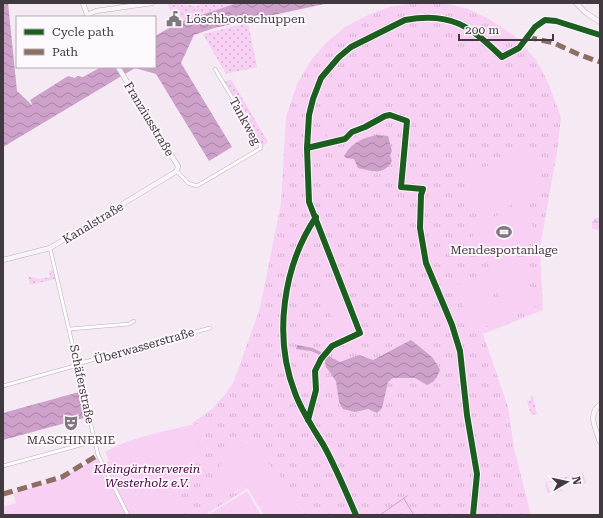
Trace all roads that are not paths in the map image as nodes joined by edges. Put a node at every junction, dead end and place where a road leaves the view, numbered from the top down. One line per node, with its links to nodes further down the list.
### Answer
1 (83, 3): 4 (main road)
2 (152, 3): 4 (main road)
3 (576, 3): 5 (main road)
4 (87, 16)
5 (600, 22)
6 (119, 68): 8 (main road, Franziusstraße)
7 (215, 69): 8 (street, Tankweg)
8 (177, 171): 9 (main road, Kanalstraße)
9 (50, 248): 10 (main road, Kanalstraße); 13 (street, Schäferstraße)
10 (3, 260)
11 (134, 321): 13 (street)
12 (210, 328): 14 (street, Überwasserstraße)
13 (70, 329): 14 (street, Schäferstraße)
14 (78, 364): 15 (street, Überwasserstraße); 17 (street, Schäferstraße)
15 (3, 386)
16 (600, 405): 18 (main road)
17 (94, 441): 19 (street); 20 (street, Schäferstraße)
18 (600, 442)
19 (3, 466)
20 (128, 515)

